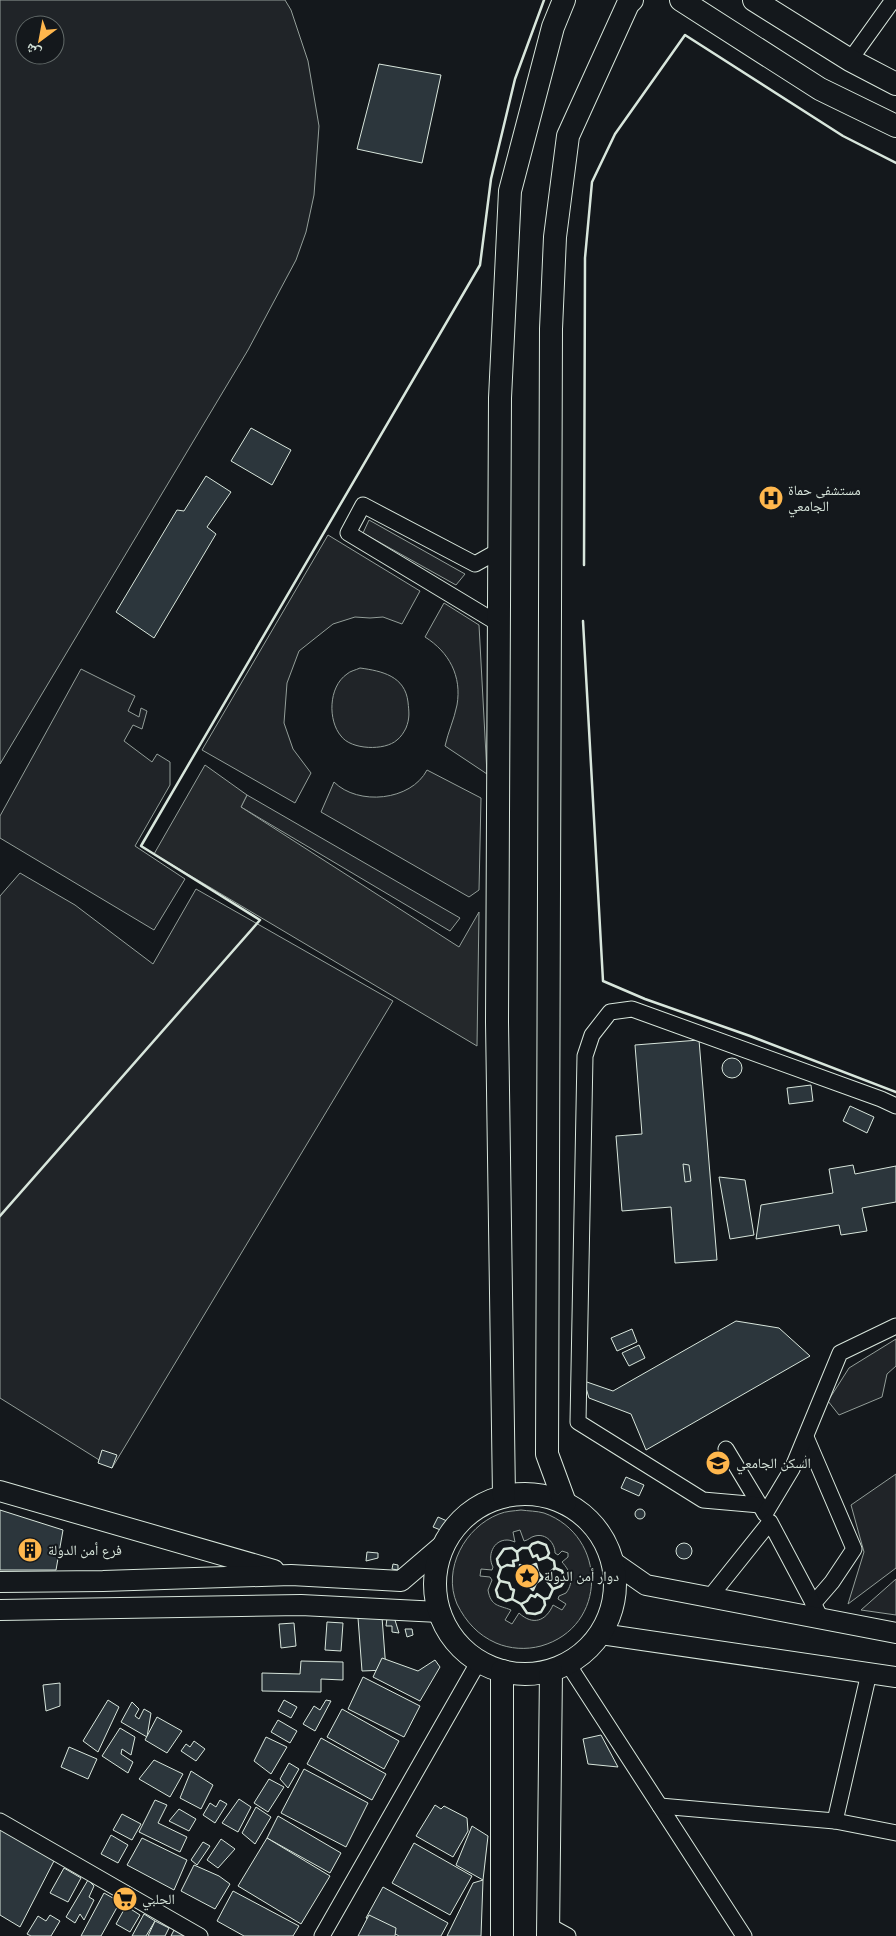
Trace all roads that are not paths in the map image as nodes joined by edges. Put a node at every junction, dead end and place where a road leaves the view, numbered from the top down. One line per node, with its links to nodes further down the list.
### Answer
1 (564, 0): 9 (main road)
2 (632, 0): 17 (main road)
3 (681, 0): 8 (main road)
4 (754, 0): 6 (main road)
5 (893, 0): 6 (street)
6 (850, 60): 7 (main road)
7 (896, 84)
8 (896, 126)
9 (500, 550): 10 (main road); 10 (street)
10 (499, 624): 16 (main road)
11 (896, 1106): 18 (street)
12 (896, 1326): 13 (street)
13 (806, 1437): 18 (street); 25 (street)
14 (726, 1450): 18 (street)
15 (0, 1491): 21 (main road)
16 (504, 1496): 17 (main road); 19 (main road)
17 (565, 1502): 20 (main road)
18 (765, 1514): 23 (street); 25 (street)
19 (443, 1545): 21 (main road); 26 (main road)
20 (613, 1562): 23 (main road); 28 (main road)
21 (291, 1575): 22 (main road)
22 (0, 1582)
23 (710, 1597): 25 (main road)
24 (0, 1610): 26 (main road)
25 (817, 1611): 27 (main road)
26 (439, 1612): 29 (main road)
27 (896, 1633)
28 (601, 1634): 30 (main road); 32 (main road)
29 (479, 1661): 31 (main road); 40 (street)
30 (560, 1667): 31 (main road); 34 (street); 38 (main road)
31 (502, 1671): 41 (main road)
32 (869, 1673): 33 (main road); 36 (street)
33 (896, 1678)
34 (660, 1806): 36 (street); 43 (street)
35 (0, 1821): 39 (street)
36 (835, 1821): 37 (street)
37 (896, 1833)
38 (548, 1931): 42 (street)
39 (200, 1936)
40 (322, 1936)
41 (502, 1936)
42 (568, 1936)
43 (744, 1936)

